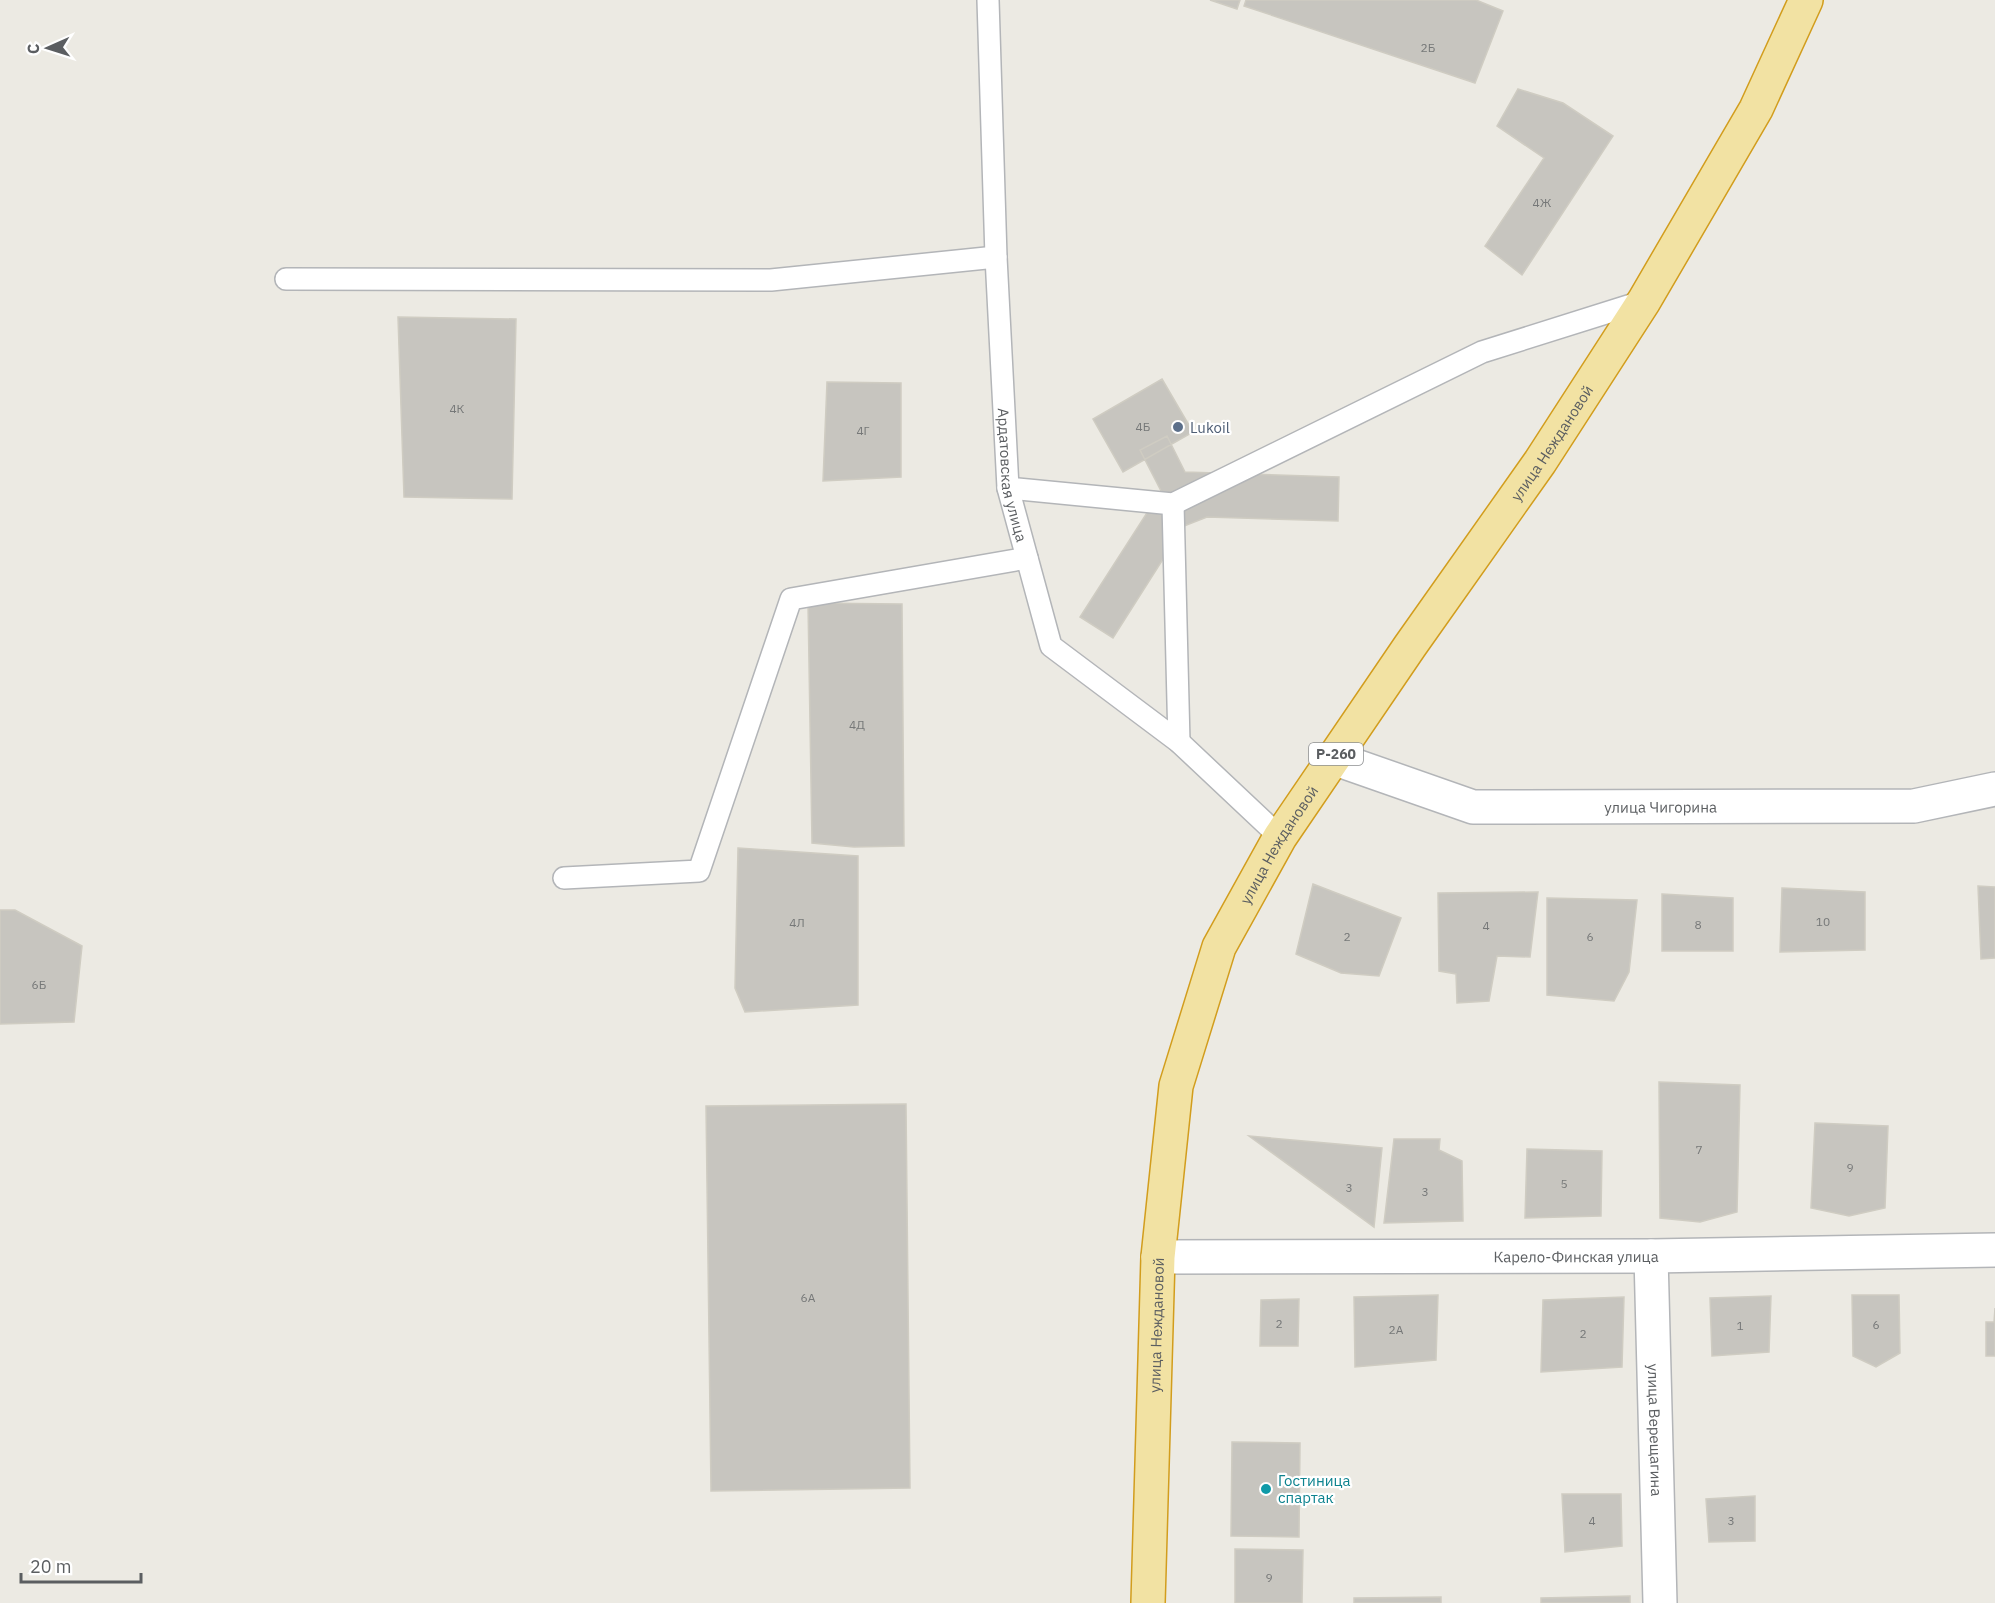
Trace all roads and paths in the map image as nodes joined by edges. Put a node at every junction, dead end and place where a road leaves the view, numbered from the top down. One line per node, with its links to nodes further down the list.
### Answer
1 (988, 0): 3 (lane, Ардатовская улица)
2 (1806, 0): 5 (highway, улица Неждановой / Р-260)
3 (996, 257): 4 (lane); 6 (lane, Ардатовская улица)
4 (286, 279)
5 (1644, 301): 7 (lane); 10 (highway, улица Неждановой / Р-260)
6 (1008, 488): 7 (lane); 8 (lane, Ардатовская улица)
7 (1173, 504): 9 (lane)
8 (1028, 558): 9 (lane, Ардатовская улица); 13 (lane)
9 (1179, 742): 12 (lane, Ардатовская улица)
10 (1333, 758): 11 (street, улица Чигорина); 12 (highway, улица Неждановой / Р-260)
11 (1995, 789)
12 (1280, 837): 16 (highway, улица Неждановой / Р-260)
13 (564, 878)
14 (1995, 1250): 15 (street, Карело-Финская улица)
15 (1651, 1256): 16 (street, Карело-Финская улица); 18 (street, улица Верещагина)
16 (1158, 1257): 17 (highway, улица Неждановой / Р-260)
17 (1148, 1603)
18 (1660, 1603)

